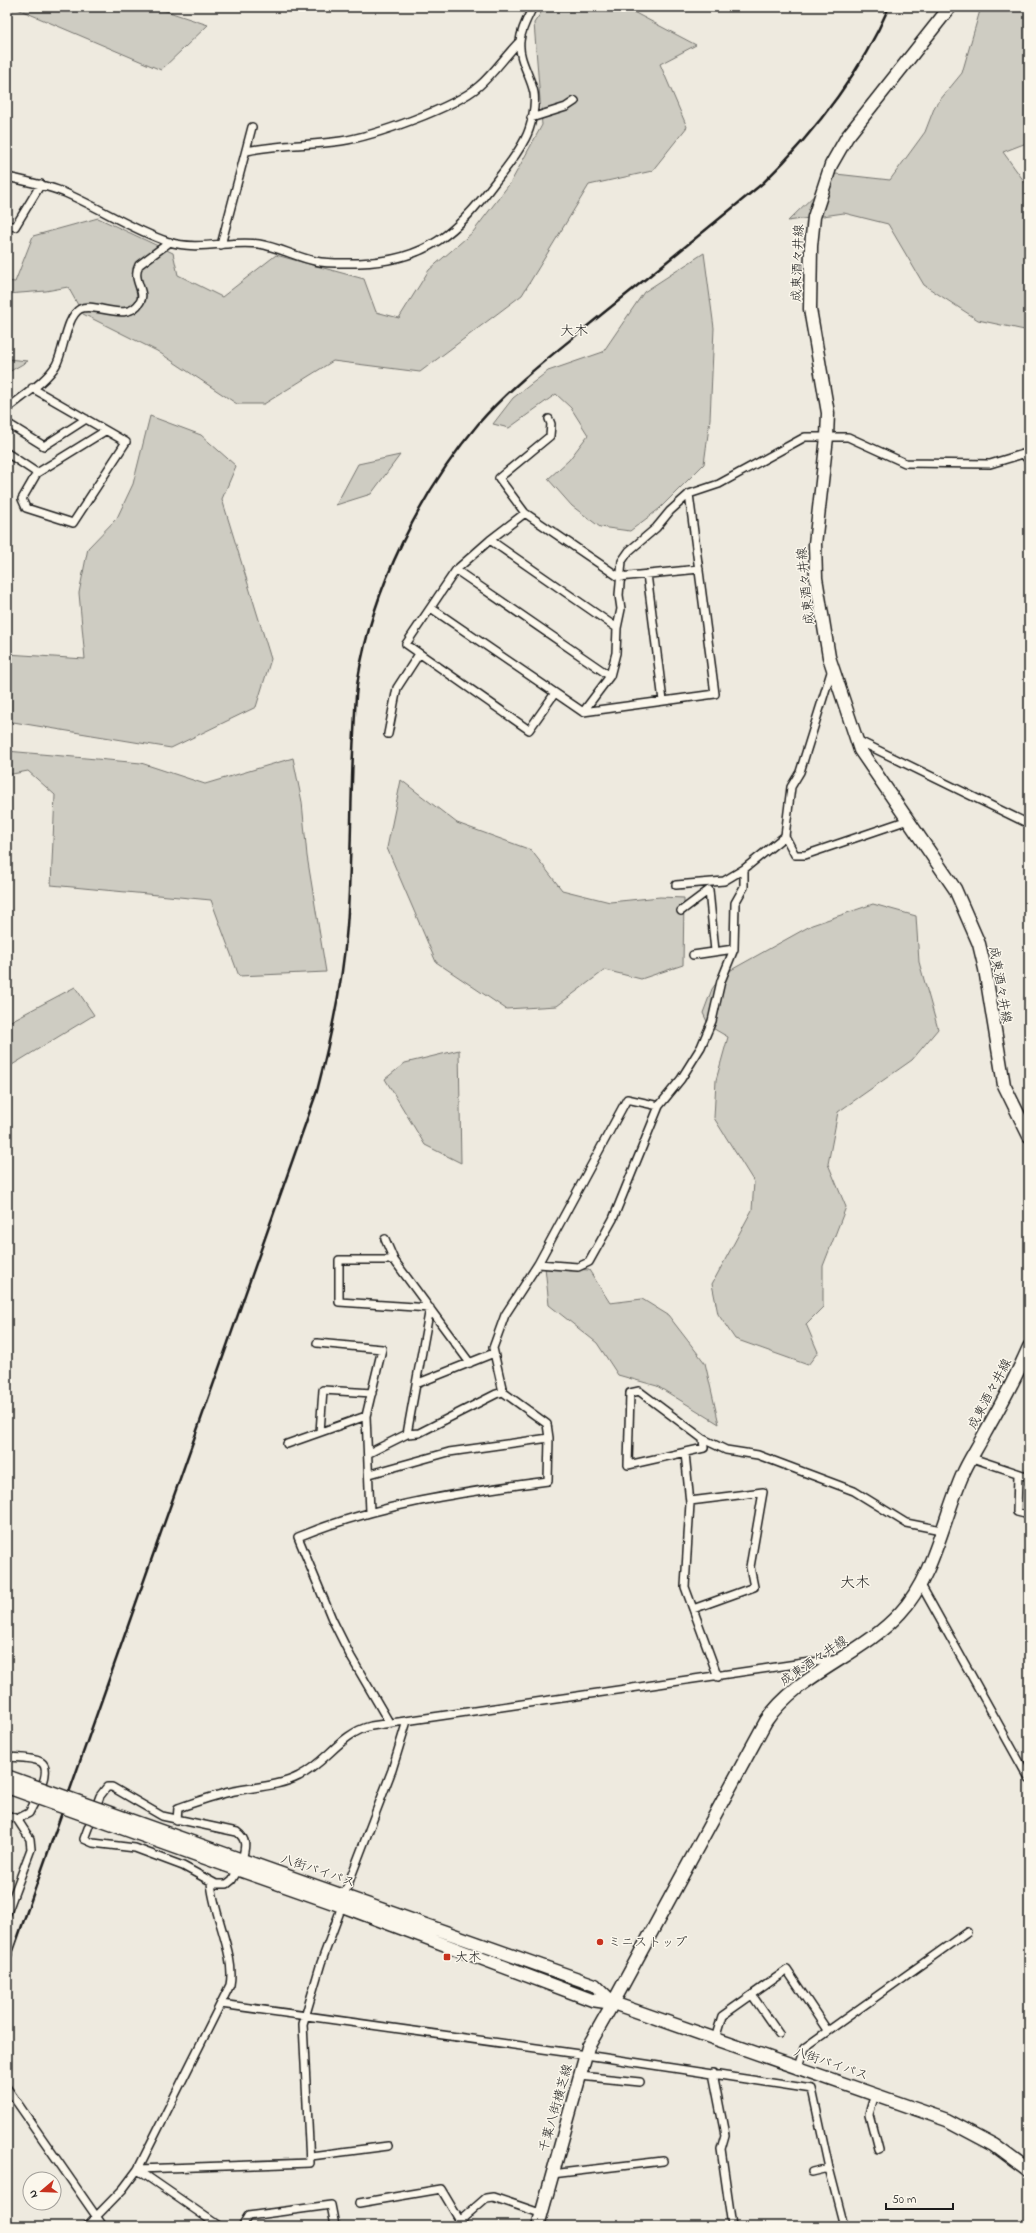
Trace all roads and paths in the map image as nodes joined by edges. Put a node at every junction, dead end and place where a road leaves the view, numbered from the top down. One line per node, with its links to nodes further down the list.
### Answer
1 (533, 7): 3 (street)
2 (950, 7): 19 (main road, 成東酒々井線)
3 (520, 41): 5 (street); 7 (street)
4 (575, 101): 5 (street)
5 (531, 118): 12 (street)
6 (252, 127): 7 (street)
7 (247, 151): 12 (street)
8 (7, 177): 9 (street)
9 (41, 184): 10 (street); 11 (street)
10 (7, 225)
11 (170, 242): 12 (street); 13 (street)
12 (221, 245)
13 (32, 388): 14 (street); 15 (street)
14 (7, 409)
15 (86, 419): 17 (street); 18 (street)
16 (549, 419): 24 (street)
17 (7, 423)
18 (105, 431): 22 (street); 22 (street)
19 (827, 437): 21 (street); 23 (street); 33 (main road, 成東酒々井線)
20 (7, 453): 22 (street)
21 (1029, 461)
22 (37, 473)
23 (689, 494): 26 (street); 29 (street)
24 (525, 513): 25 (street); 29 (street)
25 (490, 540): 27 (street); 31 (street)
26 (699, 568): 28 (street); 36 (street)
27 (456, 570): 30 (street); 34 (street)
28 (647, 574): 29 (street); 36 (street)
29 (619, 577): 31 (street)
30 (431, 608): 32 (street); 35 (street)
31 (617, 628): 34 (street)
32 (419, 654): 35 (street); 38 (street)
33 (832, 669): 39 (main road, 成東酒々井線); 42 (street)
34 (610, 676): 37 (street)
35 (555, 693): 37 (street)
36 (664, 701): 37 (street)
37 (583, 712)
38 (388, 734)
39 (856, 739): 40 (main road, 成東酒々井線); 41 (street)
40 (908, 820): 42 (street); 50 (main road, 成東酒々井線)
41 (1029, 824)
42 (785, 836): 43 (street)
43 (744, 869): 44 (street); 46 (street)
44 (676, 885)
45 (681, 912): 47 (street)
46 (734, 949): 47 (street); 49 (street)
47 (716, 951): 48 (street)
48 (693, 955)
49 (659, 1106): 53 (street); 53 (street)
50 (1029, 1136)
51 (385, 1239): 52 (street)
52 (394, 1260): 54 (street); 54 (street)
53 (538, 1264): 57 (street)
54 (430, 1308): 58 (street); 60 (street)
55 (317, 1343): 62 (street)
56 (1029, 1347): 59 (main road, 成東酒々井線)
57 (494, 1353): 58 (street); 61 (street)
58 (470, 1362): 60 (street)
59 (1024, 1367): 71 (main road, 成東酒々井線)
60 (416, 1384): 65 (street)
61 (503, 1392): 65 (street); 66 (street)
62 (372, 1393): 63 (street); 64 (street)
63 (366, 1416): 64 (street); 69 (street)
64 (320, 1432): 68 (street)
65 (406, 1434): 69 (street)
66 (549, 1438): 72 (street); 76 (street)
67 (702, 1439): 70 (street); 70 (street); 78 (street)
68 (287, 1444)
69 (369, 1453): 72 (street)
70 (685, 1453): 75 (street)
71 (972, 1458): 73 (street); 78 (main road, 成東酒々井線)
72 (370, 1474): 76 (street)
73 (1018, 1474): 74 (street); 77 (street)
74 (1029, 1477)
75 (690, 1501): 80 (street); 80 (street)
76 (370, 1512): 84 (street)
77 (1029, 1515)
78 (942, 1530): 79 (main road, 成東酒々井線)
79 (920, 1585): 81 (main road, 成東酒々井線); 86 (street)
80 (693, 1609): 82 (street)
81 (835, 1664): 82 (street); 98 (main road, 成東酒々井線)
82 (718, 1677): 83 (street)
83 (407, 1722): 84 (street); 93 (street)
84 (390, 1724): 90 (street)
85 (7, 1757): 89 (street)
86 (1029, 1779)
87 (8, 1780): 91 (main road, 八街バイパス, bridge)
88 (7, 1815): 89 (street)
89 (17, 1819): 94 (street)
90 (177, 1820): 91 (street); 92 (street)
91 (240, 1865): 92 (street); 93 (main road, 八街バイパス)
92 (211, 1882): 97 (street)
93 (343, 1900): 98 (main road, 八街バイパス); 99 (street)
94 (7, 1913)
95 (967, 1932): 100 (street)
96 (752, 1994): 100 (street); 101 (street); 102 (street)
97 (221, 2004): 99 (street); 115 (street)
98 (613, 2004): 102 (main road, 八街バイパス); 103 (main road, 千葉八街横芝線)
99 (305, 2016): 103 (street); 112 (street)
100 (827, 2030): 104 (street)
101 (779, 2034)
102 (715, 2039): 104 (main road, 八街バイパス)
103 (586, 2055): 105 (street); 106 (main road, 千葉八街横芝線)
104 (798, 2067): 109 (main road, 八街バイパス)
105 (713, 2073): 114 (street); 130 (street)
106 (580, 2076): 107 (street); 118 (main road, 千葉八街横芝線)
107 (640, 2082)
108 (7, 2088): 121 (street)
109 (875, 2094): 111 (street); 116 (main road, 八街バイパス)
110 (388, 2146): 112 (street)
111 (878, 2149)
112 (311, 2156): 115 (street)
113 (663, 2161): 118 (street)
114 (829, 2168): 117 (street); 131 (street)
115 (138, 2169): 121 (street); 125 (street)
116 (1029, 2171)
117 (812, 2172)
118 (552, 2174): 120 (main road, 千葉八街横芝線)
119 (359, 2203): 122 (street)
120 (540, 2213): 122 (street); 129 (main road, 千葉八街横芝線)
121 (96, 2217): 123 (street); 124 (street)
122 (460, 2221): 128 (street)
123 (87, 2226)
124 (103, 2226)
125 (219, 2226)
126 (242, 2226): 127 (street)
127 (335, 2226)
128 (454, 2226)
129 (538, 2226)
130 (732, 2226)
131 (844, 2226)

